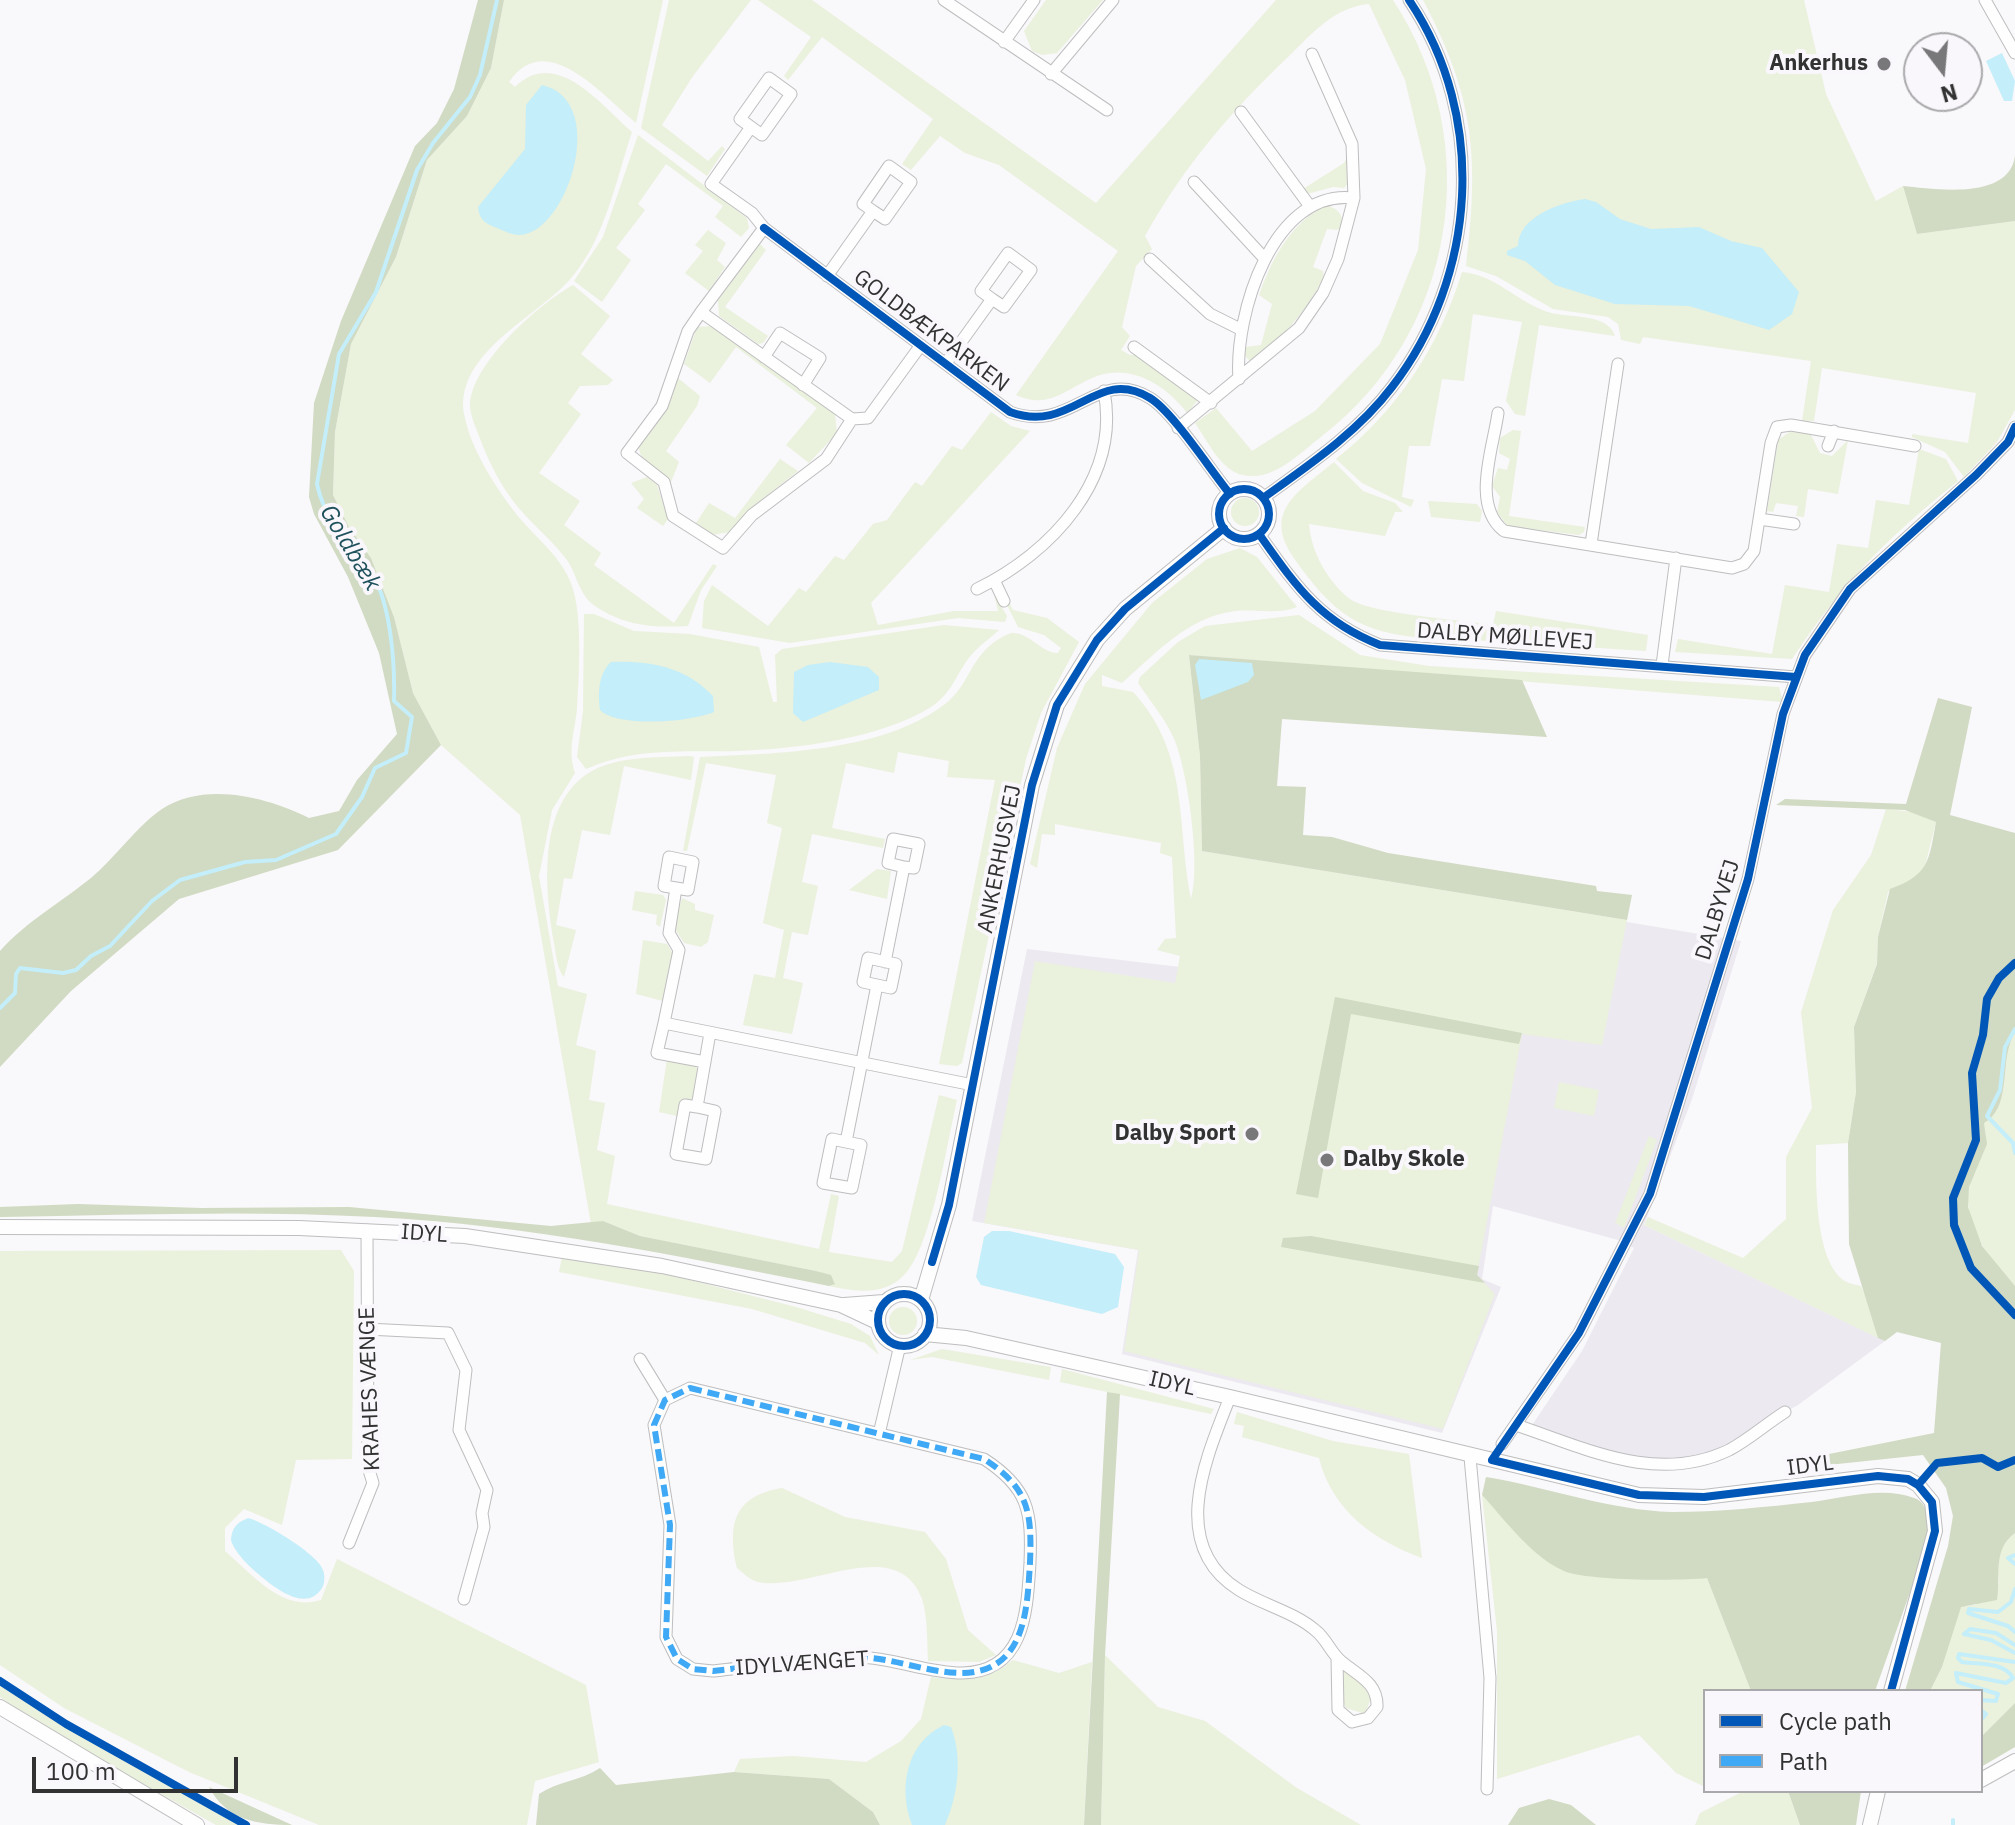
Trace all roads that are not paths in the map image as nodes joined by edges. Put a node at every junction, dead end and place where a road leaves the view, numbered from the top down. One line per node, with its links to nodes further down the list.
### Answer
1 (944, 0): 6 (street)
2 (1034, 0): 6 (street)
3 (1113, 0): 9 (street)
4 (1409, 0): 41 (street)
5 (1985, 0): 7 (street)
6 (1004, 42): 9 (street)
7 (2015, 53)
8 (1312, 54): 14 (street)
9 (1051, 74): 10 (street)
10 (1107, 110)
11 (1241, 112): 15 (street)
12 (751, 127): 12 (street, GOLDBÆKPARKEN); 17 (street, GOLDBÆKPARKEN)
13 (1194, 182): 19 (street)
14 (1354, 198): 15 (street); 29 (street)
15 (1309, 205): 19 (street)
16 (873, 211): 16 (street, GOLDBÆKPARKEN); 20 (street, GOLDBÆKPARKEN)
17 (764, 228): 20 (street, GOLDBÆKPARKEN); 22 (street, GOLDBÆKPARKEN)
18 (1150, 259): 23 (street)
19 (1265, 259): 23 (street)
20 (827, 276): 24 (street, GOLDBÆKPARKEN)
21 (992, 299): 21 (street, GOLDBÆKPARKEN); 27 (street, GOLDBÆKPARKEN)
22 (701, 312): 26 (street); 34 (street, GOLDBÆKPARKEN)
23 (1242, 330): 29 (street)
24 (921, 345): 27 (street, GOLDBÆKPARKEN); 34 (street, GOLDBÆKPARKEN)
25 (1134, 347): 32 (street)
26 (764, 357): 30 (street); 30 (street)
27 (946, 363): 31 (street, GOLDBÆKPARKEN)
28 (1618, 364): 46 (street)
29 (1239, 379): 32 (street)
30 (803, 385): 34 (street)
31 (1104, 391): 36 (street); 48 (street)
32 (1211, 403): 36 (street)
33 (1498, 413): 46 (street)
34 (852, 419)
35 (2015, 427): 52 (street, DALBYVEJ)
36 (1178, 428): 40 (street)
37 (1834, 431): 38 (street); 39 (street); 42 (street)
38 (1828, 446)
39 (1915, 446)
40 (1230, 494): 41 (street); 44 (street)
41 (1263, 498): 45 (street)
42 (1759, 519): 43 (street); 47 (street)
43 (1794, 524)
44 (1224, 528): 45 (street); 61 (street, ANKERHUSVEJ)
45 (1259, 534): 51 (street, DALBY MØLLEVEJ)
46 (1591, 544): 47 (street)
47 (1676, 558): 51 (street)
48 (994, 580): 49 (street); 50 (street)
49 (977, 589)
50 (1004, 601)
51 (1662, 665): 52 (street, DALBY MØLLEVEJ)
52 (1796, 677): 79 (street, DALBYVEJ)
53 (904, 867): 55 (street)
54 (676, 888): 57 (street)
55 (885, 962): 56 (street); 56 (street)
56 (877, 985): 59 (street)
57 (664, 1023): 58 (street); 60 (street)
58 (710, 1033): 59 (street); 60 (street)
59 (862, 1060): 61 (street); 63 (street)
60 (705, 1062): 62 (street)
61 (973, 1085): 66 (street, ANKERHUSVEJ)
62 (697, 1107): 62 (street)
63 (846, 1142): 63 (street)
64 (0, 1227): 65 (street, IDYL)
65 (367, 1230): 68 (street, IDYL); 71 (street, KRAHES VÆNGE)
66 (914, 1297): 67 (street); 69 (street)
67 (884, 1302): 68 (street, IDYL); 70 (street)
68 (841, 1305): 70 (street, IDYL)
69 (930, 1314): 72 (street); 73 (street, IDYL)
70 (877, 1322): 74 (street)
71 (367, 1329): 83 (street, KRAHES VÆNGE); 84 (street)
72 (925, 1334): 73 (street, IDYL); 74 (street)
73 (966, 1338): 76 (street, IDYL)
74 (900, 1345): 80 (street)
75 (640, 1359): 77 (street)
76 (1230, 1397): 82 (street, IDYL); 85 (street)
77 (665, 1400): 80 (street, IDYLVÆNGET); 80 (street, IDYLVÆNGET)
78 (1785, 1412): 79 (street)
79 (1516, 1425): 81 (street, DALBYVEJ)
80 (879, 1434)
81 (1502, 1444)
82 (1470, 1457): 86 (street, IDYL); 90 (street)
83 (349, 1543)
84 (464, 1599)
85 (1337, 1658): 85 (street)
86 (1892, 1689)
87 (0, 1707): 92 (street)
88 (2015, 1761): 89 (street)
89 (1983, 1779)
90 (1487, 1789)
91 (1878, 1793): 93 (street)
92 (197, 1825)
93 (1870, 1825)

